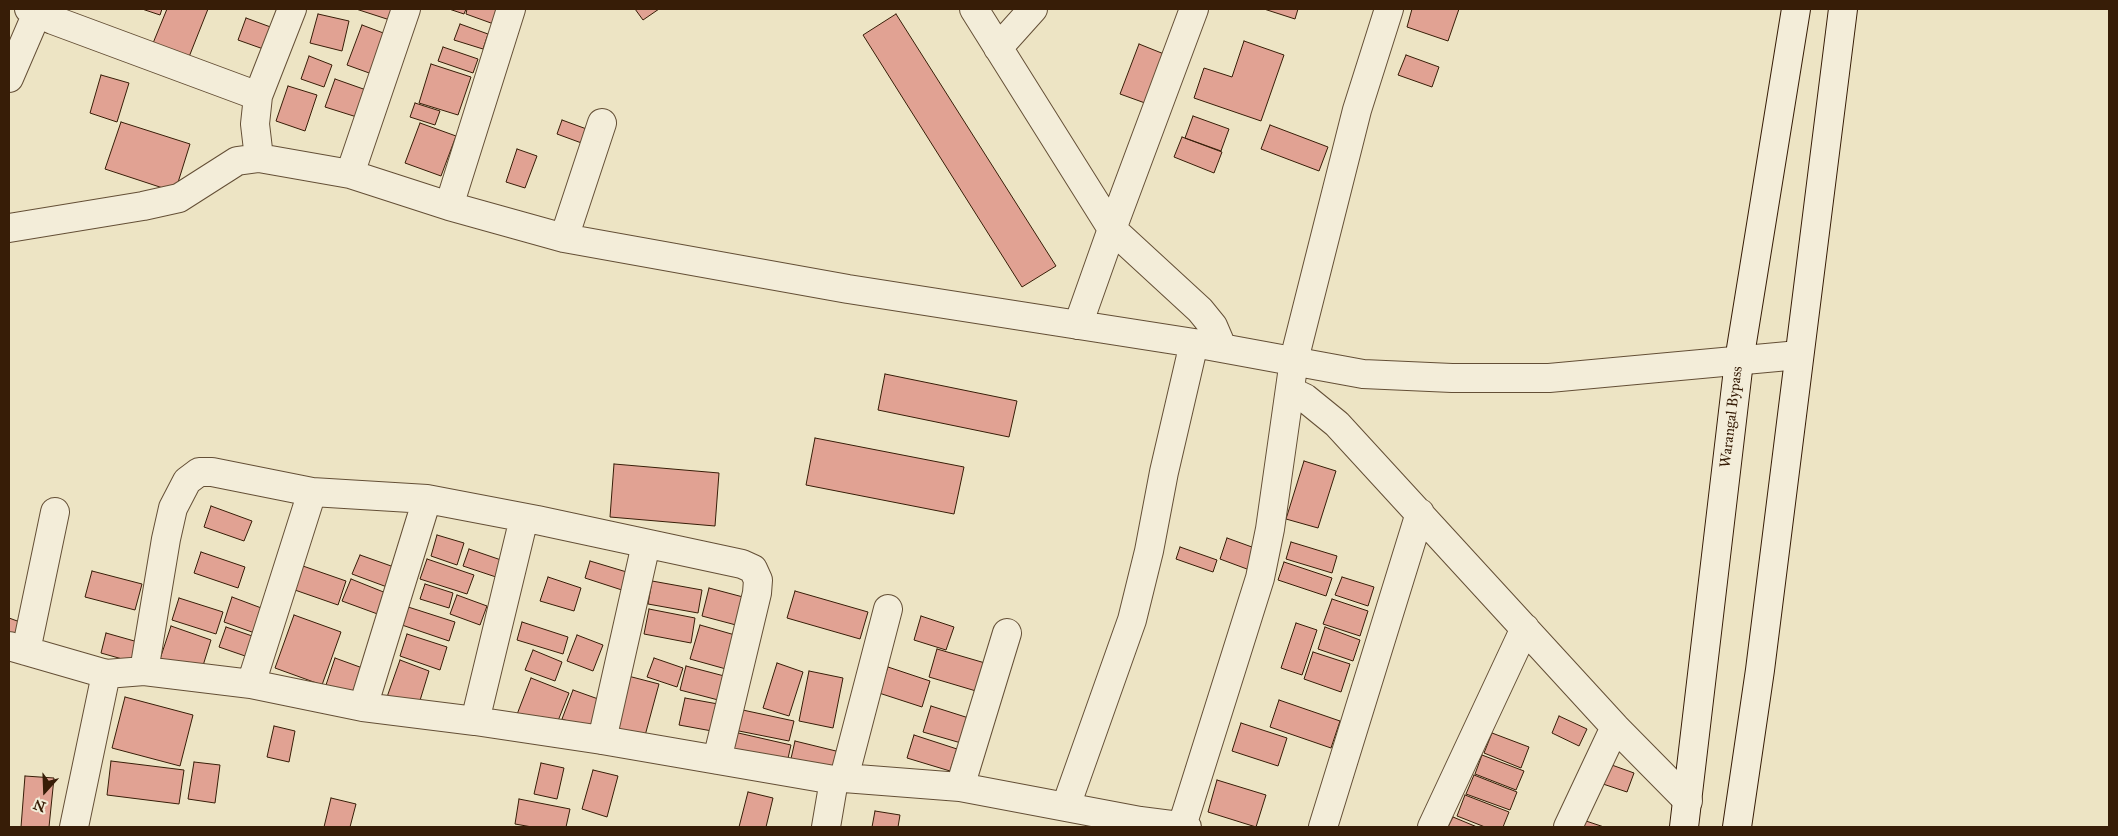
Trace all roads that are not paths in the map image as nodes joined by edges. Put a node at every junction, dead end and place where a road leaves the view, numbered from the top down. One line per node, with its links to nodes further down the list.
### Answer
1 (292, 9): 13 (street)
2 (406, 9): 16 (street)
3 (511, 9): 17 (street)
4 (974, 9): 11 (street)
5 (1033, 9): 11 (street)
6 (1194, 9): 19 (street)
7 (1389, 9): 25 (street)
8 (1796, 9): 26 (street, Warangal Bypass)
9 (1843, 9): 24 (street)
10 (44, 13): 12 (street); 13 (street)
11 (998, 48): 19 (street)
12 (9, 78)
13 (258, 96): 15 (street)
14 (602, 123): 20 (street)
15 (259, 158): 16 (street); 18 (street)
16 (350, 174): 17 (street)
17 (450, 206): 20 (street)
18 (9, 228)
19 (1112, 229): 21 (street); 23 (street)
20 (564, 238): 21 (street)
21 (1078, 325): 22 (street)
22 (1194, 343): 23 (street); 48 (street)
23 (1222, 347): 25 (street)
24 (1800, 355): 26 (street); 56 (street)
25 (1294, 360): 26 (street); 27 (street)
26 (1739, 361): 49 (street, Warangal Bypass)
27 (1290, 390): 31 (street); 52 (street)
28 (312, 492): 29 (street); 38 (street); 40 (street)
29 (427, 500): 32 (street); 41 (street)
30 (55, 512): 37 (street)
31 (1420, 513): 35 (street); 53 (street)
32 (524, 518): 33 (street); 42 (street)
33 (646, 544): 44 (street); 45 (street)
34 (888, 609): 46 (street)
35 (1525, 628): 43 (street); 54 (street)
36 (1007, 633): 47 (street)
37 (17, 648): 39 (street)
38 (144, 671): 39 (street); 40 (street)
39 (106, 674): 50 (street)
40 (251, 684): 41 (street)
41 (363, 707): 42 (street)
42 (475, 721): 44 (street)
43 (1615, 727): 49 (street); 55 (street)
44 (602, 740): 45 (street)
45 (717, 760): 46 (street)
46 (839, 779): 47 (street); 51 (street)
47 (960, 786): 48 (street)
48 (1066, 806): 52 (street)
49 (1686, 814)
50 (74, 827)
51 (826, 827)
52 (1184, 827)
53 (1322, 827)
54 (1432, 827)
55 (1568, 827)
56 (1737, 827)

